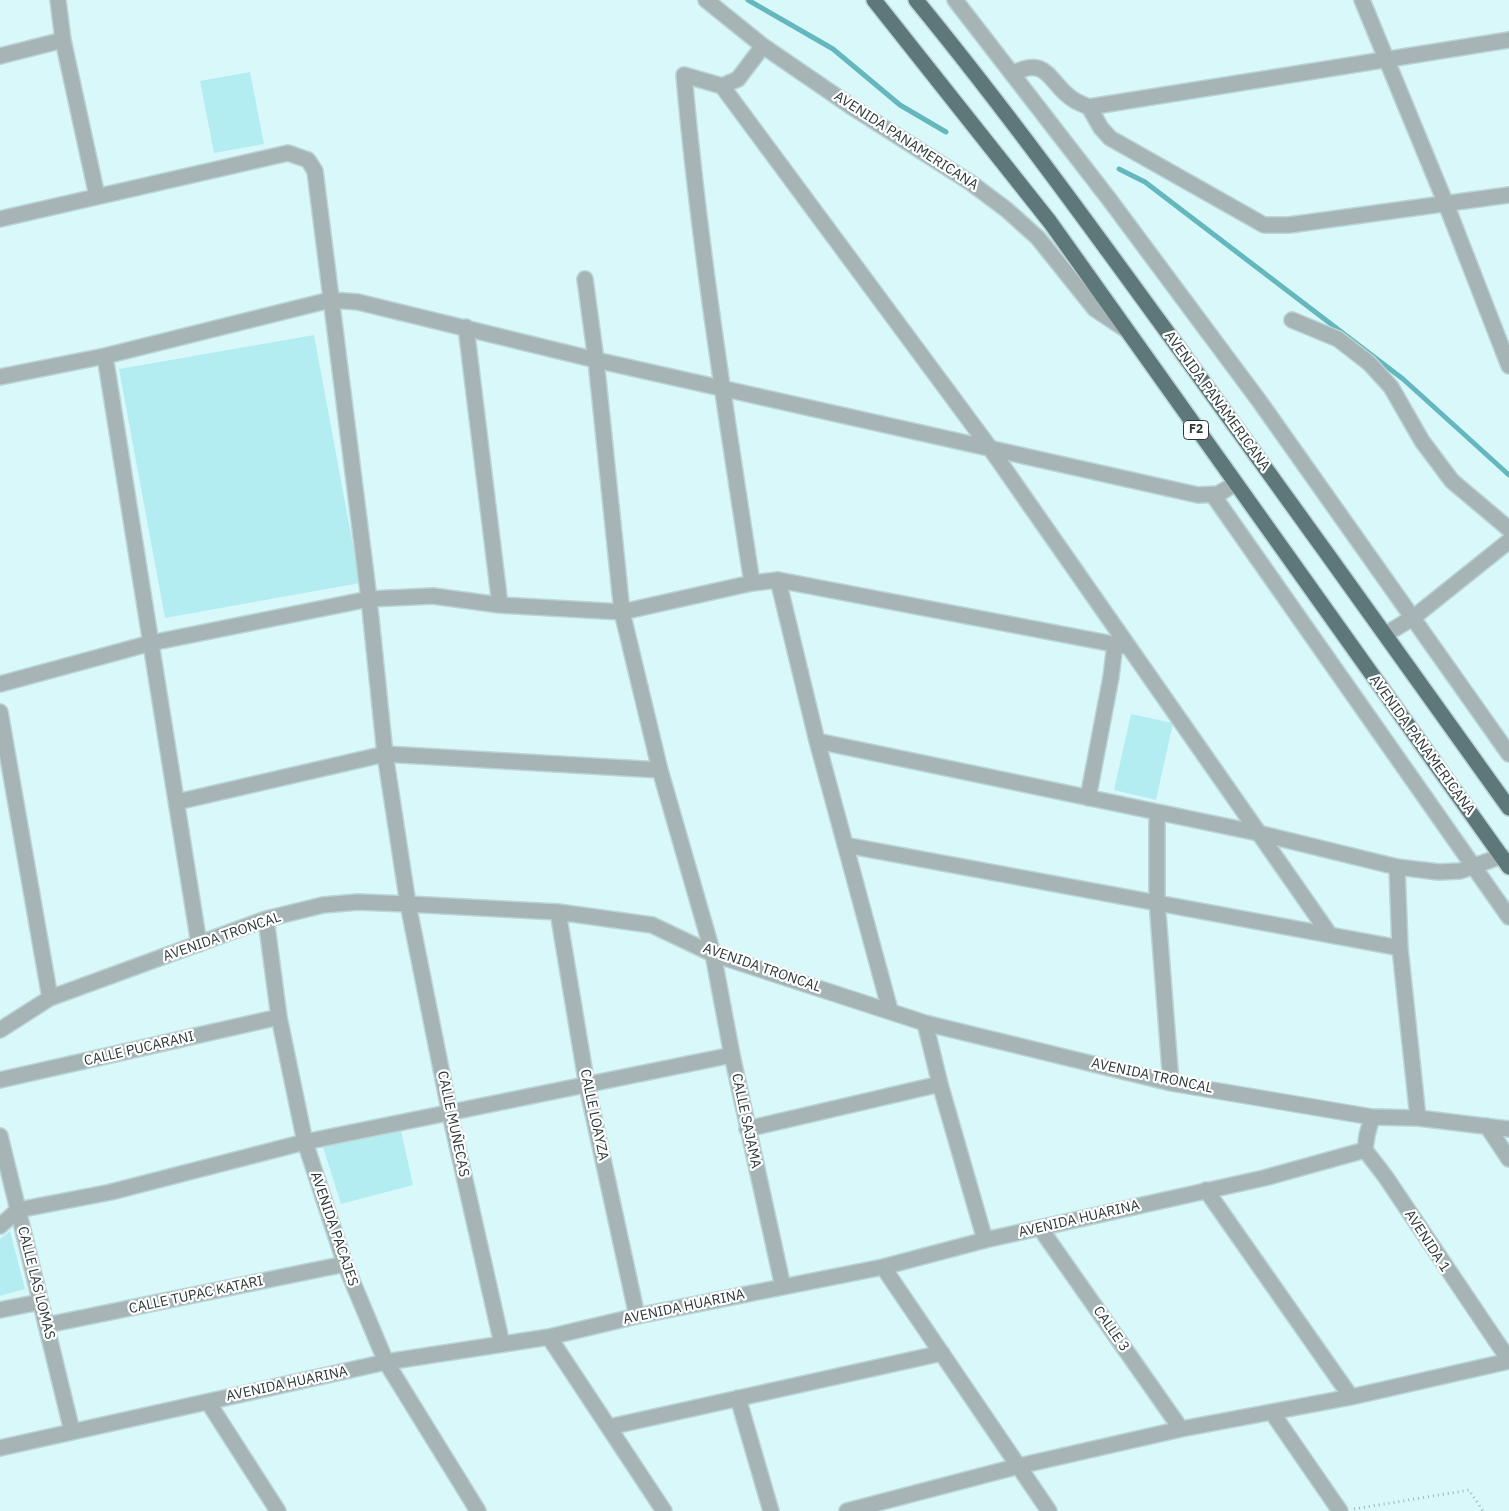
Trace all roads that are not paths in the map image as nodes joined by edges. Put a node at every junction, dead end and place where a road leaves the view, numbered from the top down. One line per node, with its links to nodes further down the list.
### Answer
1 (58, 0): 7 (street)
2 (706, 0): 9 (street, AVENIDA PANAMERICANA)
3 (874, 0): 23 (highway, AVENIDA PANAMERICANA / F2)
4 (916, 0): 41 (highway, AVENIDA PANAMERICANA / F2)
5 (955, 0): 12 (street)
6 (1362, 0): 11 (street)
7 (63, 40): 10 (street); 16 (street)
8 (1509, 40): 11 (street)
9 (763, 46): 13 (street); 23 (street, AVENIDA PANAMERICANA)
10 (0, 56)
11 (1387, 60): 14 (street); 17 (street)
12 (1012, 74): 14 (street); 40 (street)
13 (722, 86): 29 (street); 30 (street)
14 (1089, 107): 17 (street)
15 (1509, 195): 17 (street)
16 (97, 196): 18 (street, CALLE MUÑECAS); 20 (street, CALLE MUÑECAS)
17 (1446, 204): 24 (street)
18 (0, 219)
19 (585, 280): 26 (street, CALLE SAJAMA)
20 (330, 300): 22 (street); 25 (street); 37 (street, CALLE MUÑECAS)
21 (1292, 320): 33 (street)
22 (466, 327): 26 (street); 38 (street)
23 (1125, 329): 31 (highway, AVENIDA PANAMERICANA / F2)
24 (1505, 350): 27 (street)
25 (105, 356): 28 (street); 42 (street)
26 (596, 360): 29 (street); 39 (street, CALLE SAJAMA)
27 (1509, 366)
28 (0, 377)
29 (722, 388): 30 (street); 36 (street)
30 (990, 448): 32 (street); 43 (street)
31 (1235, 484): 32 (street); 56 (highway, AVENIDA PANAMERICANA / F2)
32 (1213, 495): 57 (street)
33 (1509, 529)
34 (1509, 541): 40 (street)
35 (778, 580): 36 (street); 43 (street); 46 (street)
36 (752, 583): 39 (street)
37 (369, 599): 38 (street); 42 (street); 47 (street, CALLE MUÑECAS)
38 (500, 605): 39 (street)
39 (622, 612): 49 (street, CALLE SAJAMA)
40 (1414, 617): 41 (street); 48 (street)
41 (1386, 634): 52 (highway, AVENIDA PANAMERICANA / F2)
42 (151, 643): 44 (street); 51 (street)
43 (1122, 645): 50 (street); 54 (street)
44 (0, 684)
45 (0, 712): 68 (street)
46 (817, 741): 50 (street); 55 (street)
47 (385, 754): 49 (street); 51 (street); 60 (street, CALLE MUÑECAS)
48 (1509, 754)
49 (660, 770): 67 (street, CALLE SAJAMA)
50 (1088, 798): 53 (street)
51 (177, 802): 65 (street)
52 (1509, 808)
53 (1157, 813): 54 (street); 59 (street)
54 (1258, 833): 58 (street); 64 (street)
55 (845, 845): 59 (street); 69 (street)
56 (1505, 861): 57 (street)
57 (1473, 866): 58 (street); 62 (street)
58 (1397, 867): 66 (street)
59 (1157, 902): 64 (street); 75 (street)
60 (408, 904): 61 (street, AVENIDA TRONCAL); 63 (street, AVENIDA TRONCAL); 78 (street, CALLE MUÑECAS)
61 (558, 912): 67 (street, AVENIDA TRONCAL); 77 (street, CALLE LOAYZA)
62 (1509, 918)
63 (266, 919): 65 (street, AVENIDA TRONCAL); 70 (street, AVENIDA PACAJES)
64 (1330, 935): 66 (street)
65 (199, 944): 68 (street, AVENIDA TRONCAL)
66 (1400, 948): 80 (street)
67 (713, 954): 69 (street, AVENIDA TRONCAL); 73 (street, CALLE SAJAMA)
68 (50, 998): 72 (street, AVENIDA TRONCAL)
69 (890, 1010): 71 (street, AVENIDA TRONCAL)
70 (279, 1018): 74 (street, CALLE PUCARANI); 85 (street, AVENIDA PACAJES)
71 (925, 1023): 75 (street, AVENIDA TRONCAL); 76 (street)
72 (0, 1030)
73 (732, 1055): 77 (street); 82 (street, CALLE SAJAMA)
74 (0, 1080)
75 (1171, 1083): 79 (street, AVENIDA TRONCAL)
76 (940, 1084): 82 (street); 92 (street)
77 (587, 1086): 78 (street); 98 (street, CALLE LOAYZA)
78 (450, 1114): 85 (street); 101 (street, CALLE MUÑECAS)
79 (1372, 1117): 80 (street, AVENIDA TRONCAL); 86 (street)
80 (1418, 1118): 81 (street, AVENIDA TRONCAL)
81 (1487, 1126): 83 (street, AVENIDA TRONCAL); 87 (street)
82 (747, 1129): 95 (street, CALLE SAJAMA)
83 (1509, 1129)
84 (0, 1136): 89 (street, CALLE LAS LOMAS)
85 (305, 1142): 89 (street); 93 (street, AVENIDA PACAJES)
86 (1365, 1150): 88 (street, AVENIDA HUARINA); 103 (street, AVENIDA 1)
87 (1509, 1159)
88 (1206, 1190): 91 (street, AVENIDA HUARINA); 105 (street)
89 (18, 1210): 90 (street); 96 (street, CALLE LAS LOMAS)
90 (0, 1226)
91 (1040, 1228): 92 (street, AVENIDA HUARINA); 110 (street, CALLE 3)
92 (985, 1240): 94 (street, AVENIDA HUARINA)
93 (345, 1264): 99 (street, CALLE TUPAC KATARI); 104 (street, AVENIDA PACAJES)
94 (883, 1266): 95 (street, AVENIDA HUARINA); 102 (street)
95 (783, 1287): 98 (street, AVENIDA HUARINA)
96 (40, 1302): 97 (street); 99 (street, CALLE LAS LOMAS)
97 (0, 1310)
98 (637, 1316): 100 (street, AVENIDA HUARINA)
99 (46, 1326): 111 (street, CALLE LAS LOMAS)
100 (549, 1337): 101 (street, AVENIDA HUARINA); 109 (street)
101 (502, 1344): 104 (street, AVENIDA HUARINA)
102 (942, 1353): 106 (street); 113 (street)
103 (1507, 1356): 105 (street)
104 (386, 1362): 107 (street, AVENIDA HUARINA); 116 (street, AVENIDA PACAJES)
105 (1351, 1397): 108 (street)
106 (738, 1398): 109 (street); 118 (street)
107 (208, 1402): 111 (street, AVENIDA HUARINA); 115 (street)
108 (1273, 1414): 110 (street); 114 (street)
109 (609, 1427): 117 (street)
110 (1181, 1429): 113 (street)
111 (72, 1431): 112 (street, AVENIDA HUARINA)
112 (0, 1448)
113 (1019, 1466): 119 (street); 120 (street)
114 (1347, 1510)
115 (278, 1511)
116 (478, 1511)
117 (664, 1511)
118 (771, 1511)
119 (847, 1511)
120 (1049, 1511)

